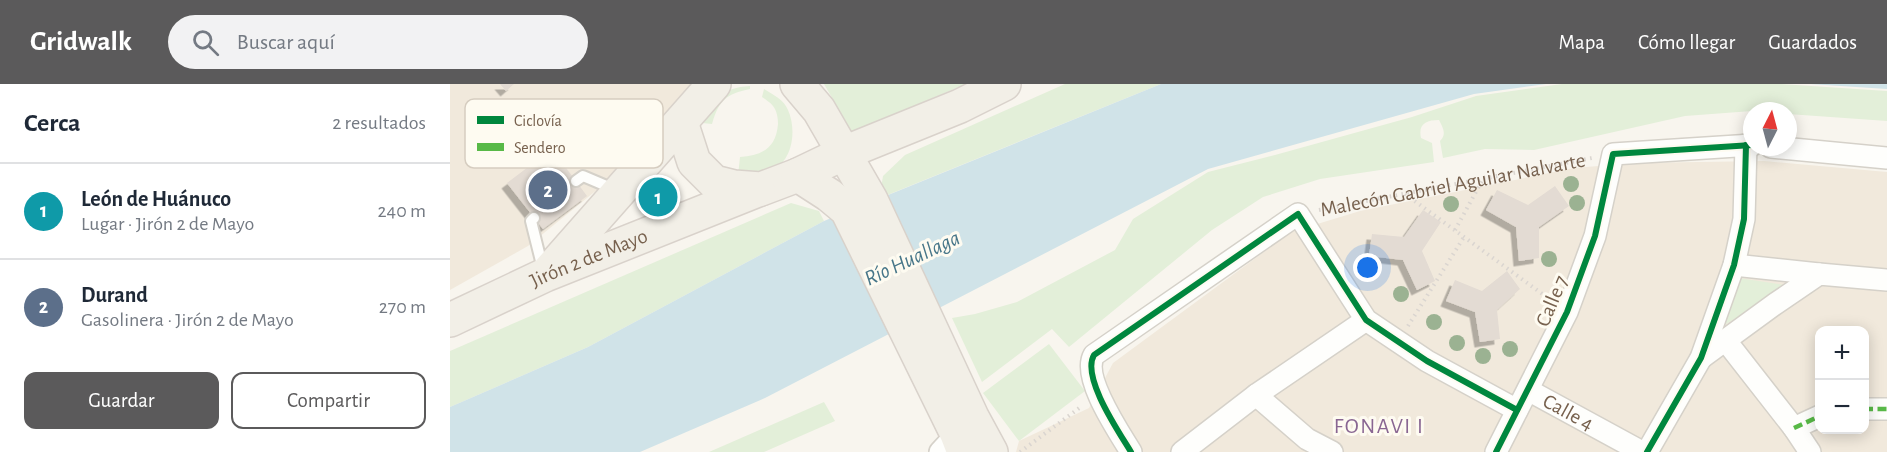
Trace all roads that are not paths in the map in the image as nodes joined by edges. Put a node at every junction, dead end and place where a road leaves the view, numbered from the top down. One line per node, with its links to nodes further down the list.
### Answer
1 (714, 84): 4 (main road)
2 (797, 84): 8 (main road)
3 (1004, 84): 8 (main road, Jirón 2 de Mayo)
4 (681, 122): 5 (main road); 15 (main road)
5 (663, 142)
6 (1743, 145): 9 (street, Malecón Gabriel Aguilar Nalvarte)
7 (1797, 149): 11 (street)
8 (844, 153): 13 (main road, Jirón 2 de Mayo); 17 (main road)
9 (1613, 154): 27 (street, Calle 7)
10 (1748, 156): 19 (street)
11 (1887, 158)
12 (640, 168): 16 (main road)
13 (798, 176): 15 (main road, Jirón 2 de Mayo); 17 (main road)
14 (576, 181): 16 (lane)
15 (761, 189): 21 (main road, Jirón 2 de Mayo)
16 (619, 192): 21 (main road)
17 (859, 205): 34 (main road)
18 (534, 218): 21 (lane)
19 (1734, 265): 20 (street); 26 (street)
20 (1819, 274): 22 (street); 25 (street)
21 (545, 275): 23 (main road, Jirón 2 de Mayo)
22 (1887, 280)
23 (450, 320)
24 (1366, 320): 28 (street); 31 (street); 35 (street, Malecón Gabriel Aguilar Nalvarte)
25 (1726, 341): 26 (street); 33 (street)
26 (1701, 358): 39 (street)
27 (1527, 390): 31 (street, Calle 7); 39 (street, Calle 4)
28 (1256, 395): 36 (street); 37 (street)
29 (1869, 409): 30 (street)
30 (1887, 409)
31 (1517, 410): 38 (street, Calle 7)
32 (1815, 418): 33 (street)
33 (1794, 428): 40 (street)
34 (969, 442)
35 (1131, 452)
36 (1182, 452)
37 (1332, 452)
38 (1496, 452)
39 (1645, 452)
40 (1810, 452)

